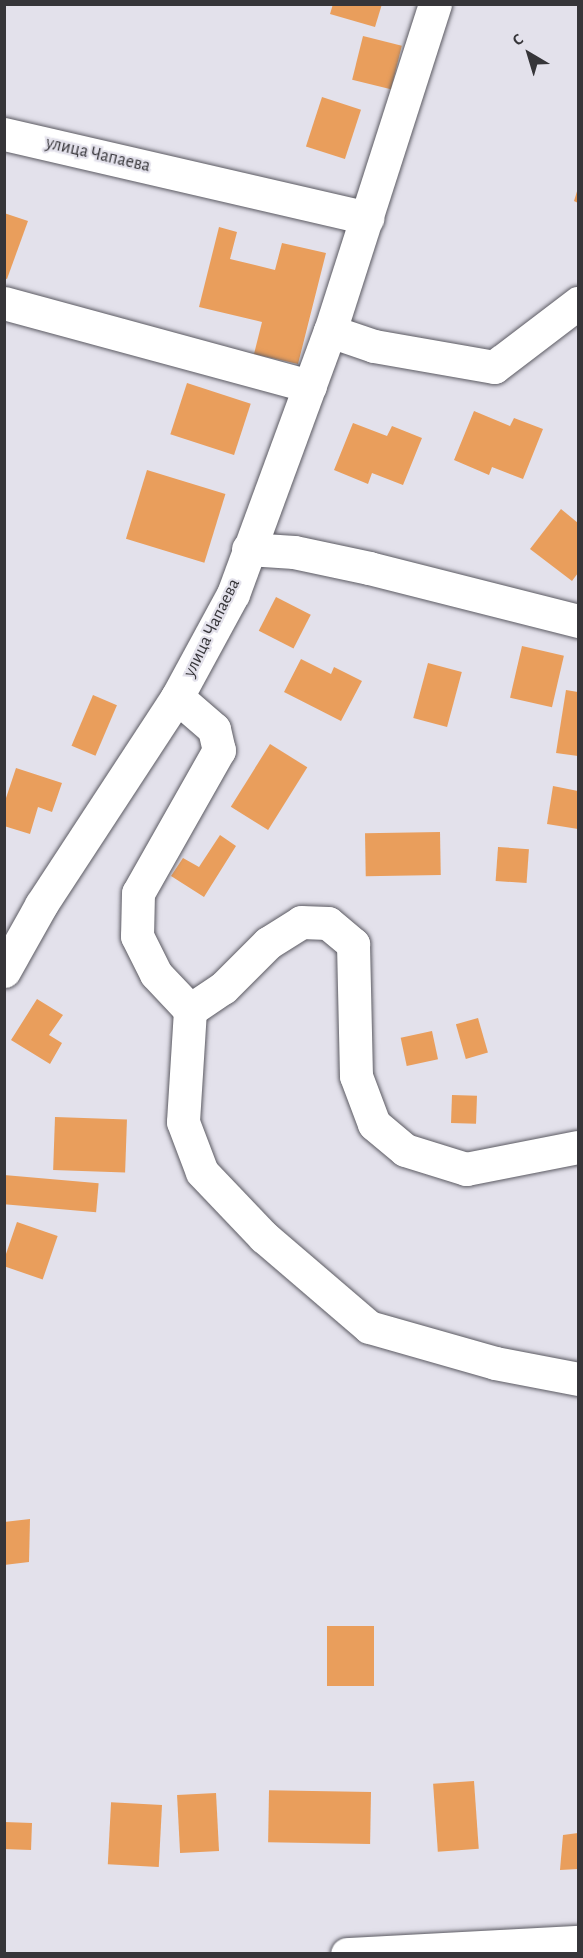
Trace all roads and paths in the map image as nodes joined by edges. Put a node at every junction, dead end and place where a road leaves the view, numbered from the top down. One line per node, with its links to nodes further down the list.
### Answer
1 (435, 4): 3 (street, улица Чапаева)
2 (4, 134): 3 (street, улица Чапаева)
3 (367, 218): 6 (street, улица Чапаева)
4 (4, 303): 7 (street)
5 (579, 303): 6 (street)
6 (330, 331): 7 (street, улица Чапаева)
7 (310, 386): 8 (street, улица Чапаева)
8 (248, 549): 9 (street); 10 (street, улица Чапаева)
9 (579, 621)
10 (177, 697): 11 (street, улица Чапаева); 12 (street)
11 (4, 971)
12 (190, 1010): 13 (street); 14 (street)
13 (579, 1147)
14 (579, 1379)
15 (579, 1942): 16 (street)
16 (346, 1953)

